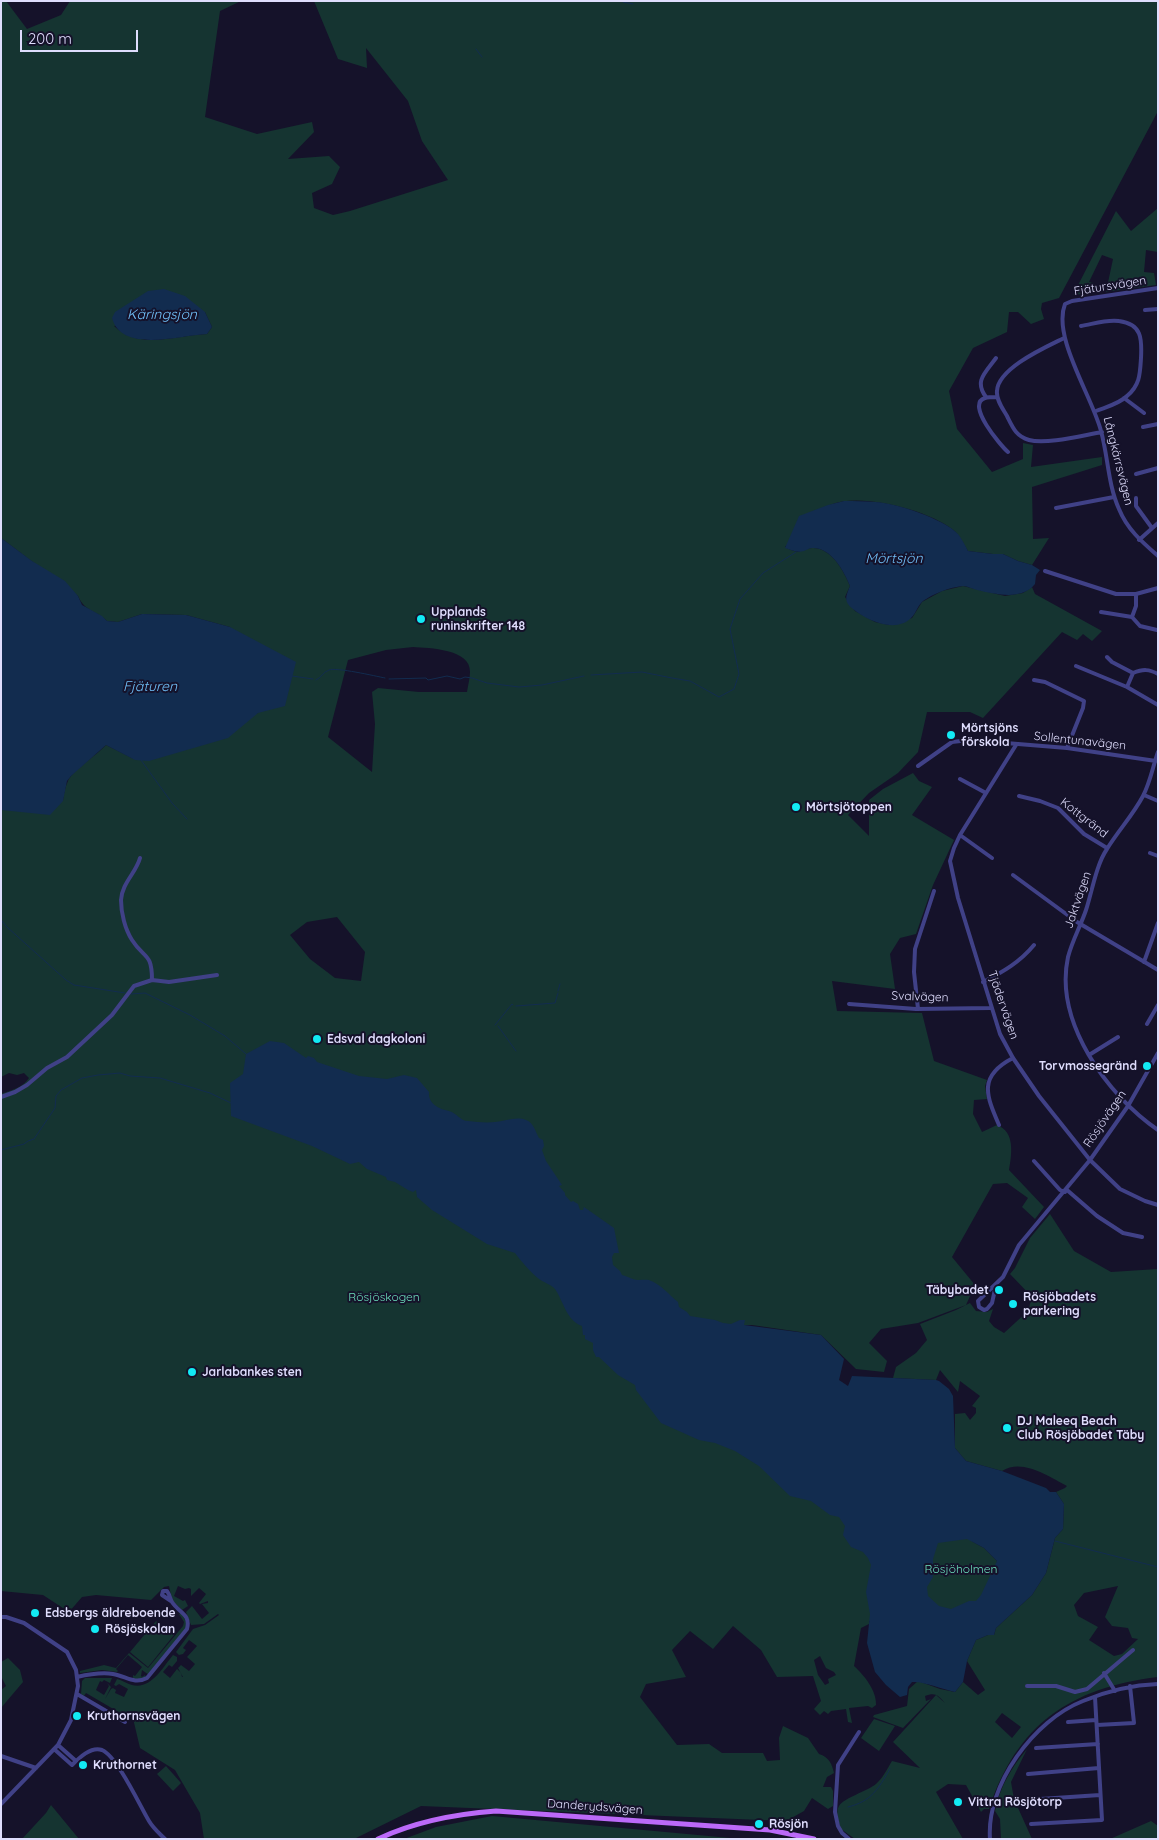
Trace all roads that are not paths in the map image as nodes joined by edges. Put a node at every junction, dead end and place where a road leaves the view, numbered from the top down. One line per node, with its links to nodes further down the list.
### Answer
1 (1158, 288): 2 (street, Fjätursvägen)
2 (1065, 304): 6 (street, Långkärrsvägen)
3 (1158, 308): 4 (street)
4 (1145, 310)
5 (1081, 326): 10 (street)
6 (1064, 338): 9 (street); 11 (street, Långkärrsvägen)
7 (996, 358): 8 (street)
8 (986, 397): 9 (street); 16 (street)
9 (997, 397): 15 (street)
10 (1124, 398): 11 (street); 12 (street)
11 (1096, 411): 15 (street, Långkärrsvägen)
12 (1144, 413)
13 (1158, 424): 14 (street)
14 (1143, 427)
15 (1102, 432): 19 (street, Långkärrsvägen)
16 (1008, 452)
17 (1158, 468): 18 (street)
18 (1136, 474)
19 (1114, 497): 21 (street); 24 (street, Långkärrsvägen)
20 (1136, 498): 23 (street)
21 (1056, 508)
22 (1158, 523): 23 (street)
23 (1152, 528): 24 (street)
24 (1139, 540): 25 (street, Långkärrsvägen)
25 (1158, 556)
26 (1045, 571): 28 (street)
27 (1158, 588): 28 (street)
28 (1136, 594): 30 (street)
29 (1102, 612): 30 (street)
30 (1132, 616): 31 (street)
31 (1157, 630)
32 (1108, 657): 34 (street)
33 (1076, 666): 37 (street)
34 (1133, 673): 35 (street); 37 (street)
35 (1158, 674)
36 (1034, 680): 40 (street)
37 (1127, 687): 38 (street)
38 (1158, 705)
39 (1016, 744): 40 (street, Sollentunavägen); 43 (street, Sollentunavägen); 45 (street, Tjädervägen)
40 (1067, 748): 42 (street, Sollentunavägen)
41 (1158, 752): 42 (street, Jaktvägen)
42 (1156, 761): 46 (street, Jaktvägen)
43 (918, 766)
44 (960, 779): 45 (street)
45 (986, 793): 49 (street, Tjädervägen)
46 (1144, 795): 48 (street); 50 (street, Jaktvägen)
47 (1019, 796): 50 (street, Kottgränd)
48 (1158, 801)
49 (960, 835): 54 (street); 64 (street, Tjädervägen)
50 (1107, 848): 58 (street, Jaktvägen)
51 (1150, 854): 52 (street)
52 (1158, 856)
53 (140, 858): 63 (street)
54 (992, 858)
55 (1013, 875): 58 (street)
56 (934, 891): 68 (street)
57 (1158, 922): 60 (street)
58 (1081, 924): 60 (street); 72 (street, Jaktvägen)
59 (1034, 944): 64 (street)
60 (1144, 962): 61 (street)
61 (1158, 970)
62 (217, 975): 63 (street)
63 (152, 980): 74 (street)
64 (983, 982): 67 (street, Tjädervägen)
65 (849, 1004): 68 (street, Svalvägen)
66 (1158, 1005): 69 (street)
67 (990, 1008): 68 (street, Svalvägen); 73 (street, Tjädervägen)
68 (918, 1009)
69 (1148, 1024)
70 (1118, 1037): 72 (street)
71 (1158, 1054): 75 (street, Rösjövägen)
72 (1089, 1055): 75 (street, Jaktvägen)
73 (1013, 1058): 76 (street); 78 (street, Tjädervägen)
74 (1, 1097)
75 (1128, 1106): 77 (street, Jaktvägen); 78 (street, Rösjövägen)
76 (999, 1125)
77 (1158, 1130)
78 (1090, 1160): 80 (street, Rösjövägen); 81 (street, Tjädervägen)
79 (1034, 1161): 80 (street)
80 (1066, 1191): 82 (street); 83 (street, Rösjövägen)
81 (1158, 1206)
82 (1142, 1237)
83 (996, 1285): 83 (street, Rösjövägen)
84 (171, 1601): 88 (street)
85 (1, 1617): 88 (street)
86 (1133, 1650): 87 (street)
87 (1104, 1673): 90 (street); 92 (street)
88 (77, 1677): 93 (street)
89 (1158, 1684): 91 (street)
90 (1027, 1686)
91 (1130, 1686): 92 (street); 97 (street)
92 (1114, 1691): 94 (street)
93 (77, 1694): 95 (street); 100 (street)
94 (1095, 1697): 97 (street); 116 (street)
95 (125, 1722)
96 (1068, 1722): 97 (street)
97 (1096, 1722): 99 (street)
98 (859, 1732): 115 (street)
99 (1098, 1744): 101 (street); 106 (street)
100 (58, 1745): 102 (street); 104 (street)
101 (1036, 1748)
102 (54, 1749): 104 (street); 105 (street)
103 (1, 1756): 105 (street)
104 (76, 1760): 112 (street)
105 (36, 1768): 110 (street)
106 (1099, 1768): 107 (street); 108 (street)
107 (1028, 1774)
108 (1100, 1795): 109 (street); 111 (street)
109 (1025, 1800)
110 (1, 1804)
111 (1031, 1824)
112 (165, 1839)
113 (378, 1839): 114 (main road, Danderydsvägen)
114 (814, 1839)
115 (849, 1839)
116 (990, 1839)

